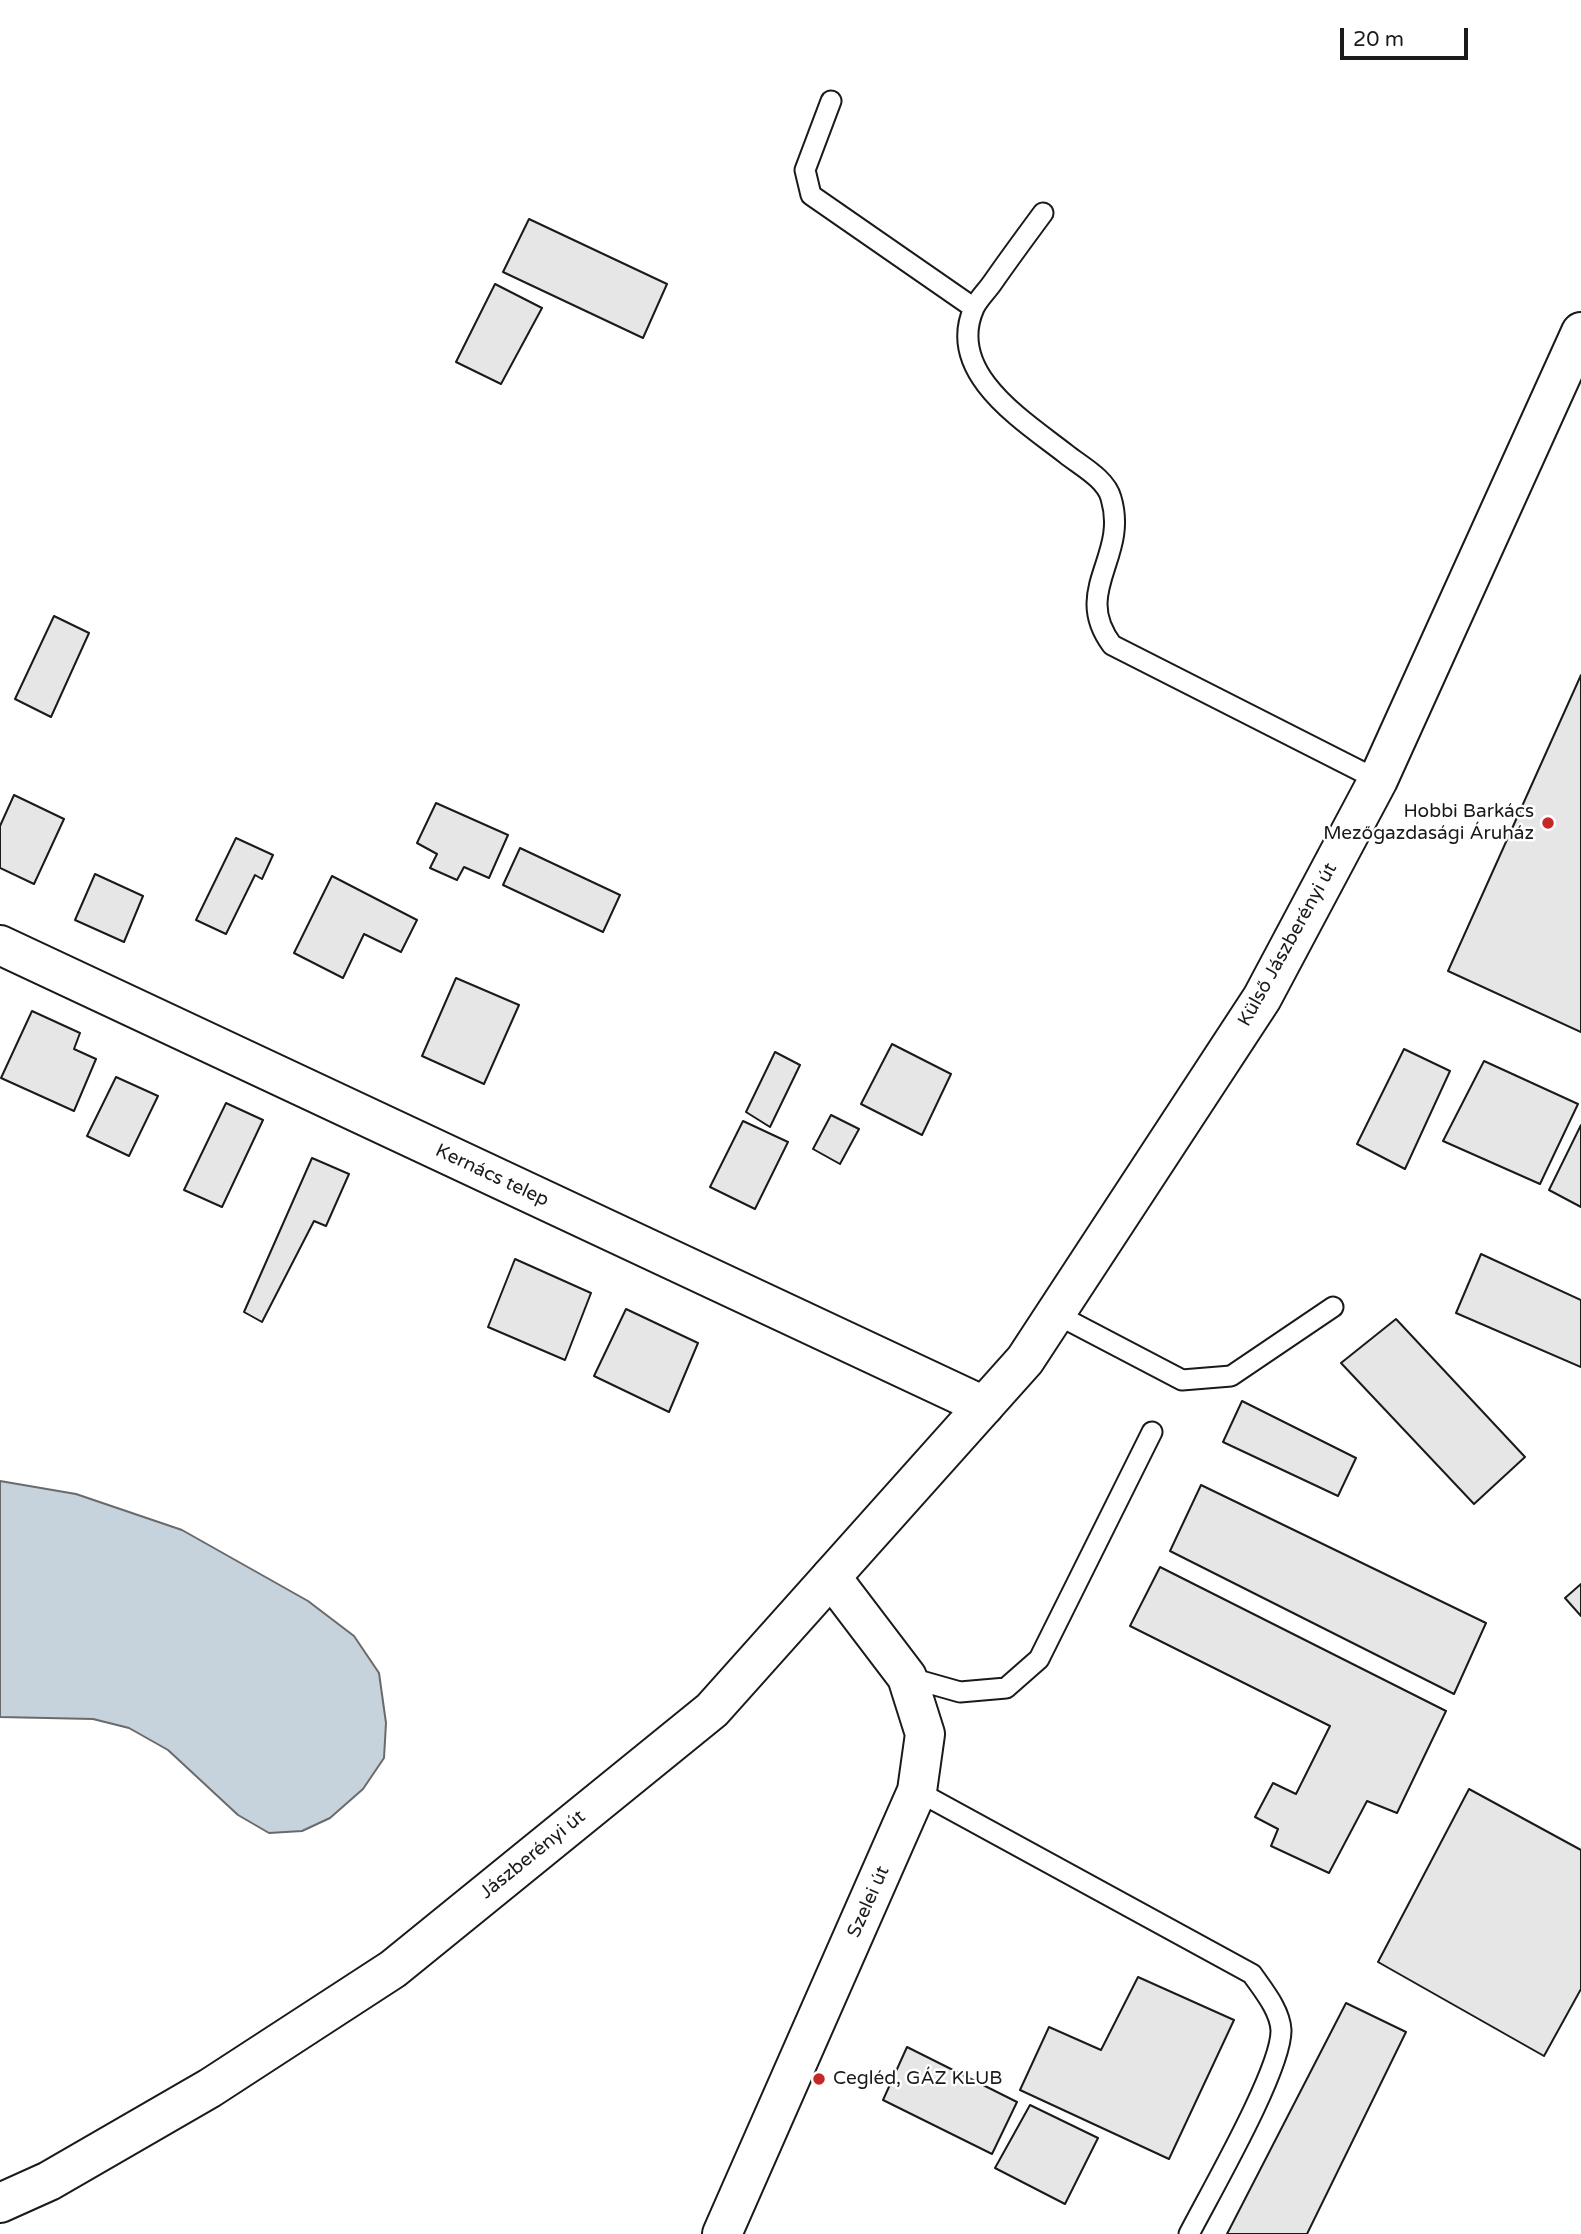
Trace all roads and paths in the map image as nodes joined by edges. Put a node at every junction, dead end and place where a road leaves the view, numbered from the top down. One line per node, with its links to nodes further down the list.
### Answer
1 (831, 101): 3 (lane)
2 (1043, 213): 3 (lane)
3 (974, 308): 5 (lane)
4 (1581, 332): 5 (main road, Külső Jászberényi út)
5 (1378, 780): 8 (main road, Külső Jászberényi út)
6 (0, 945): 9 (main road, Kernács telep)
7 (1333, 1307): 8 (lane)
8 (1056, 1314): 9 (main road, Külső Jászberényi út)
9 (984, 1406): 11 (main road, Jászberényi út)
10 (1152, 1432): 12 (lane)
11 (831, 1577): 12 (main road, Szelei út); 14 (main road, Jászberényi út)
12 (907, 1677): 13 (main road, Szelei út)
13 (918, 1791): 15 (main road, Szelei út); 16 (lane)
14 (0, 2203)
15 (722, 2234)
16 (1189, 2234)

